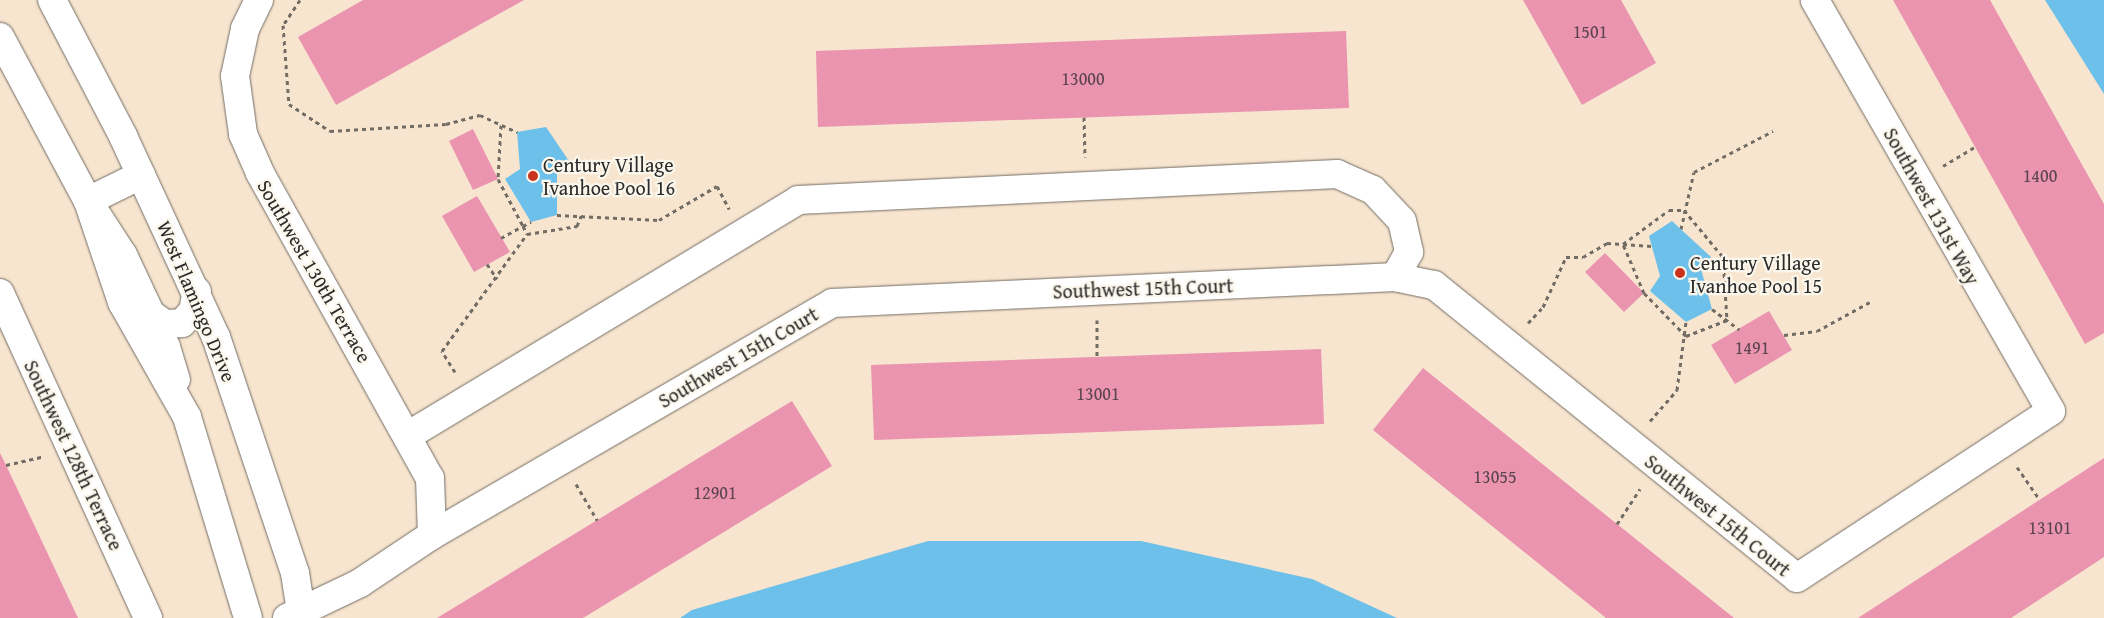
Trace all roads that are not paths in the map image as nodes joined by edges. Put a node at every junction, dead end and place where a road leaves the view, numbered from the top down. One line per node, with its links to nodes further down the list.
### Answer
1 (52, 0): 5 (street, West Flamingo Drive)
2 (259, 0): 13 (street, Southwest 130th Terrace)
3 (1815, 0): 11 (street, Southwest 131st Way)
4 (0, 37): 6 (street)
5 (141, 175): 6 (street); 8 (street, West Flamingo Drive)
6 (88, 201): 10 (street); 12 (street)
7 (1395, 277): 11 (street, Southwest 15th Court); 13 (street); 14 (street, Southwest 15th Court)
8 (196, 292): 10 (street); 15 (street, West Flamingo Drive)
9 (0, 293): 16 (street, Southwest 128th Terrace)
10 (151, 314): 12 (street)
11 (2051, 411)
12 (187, 417): 17 (street)
13 (409, 435): 14 (street, Southwest 130th Terrace)
14 (432, 535): 15 (street, Southwest 15th Court)
15 (297, 616)
16 (148, 618)
17 (248, 618)

